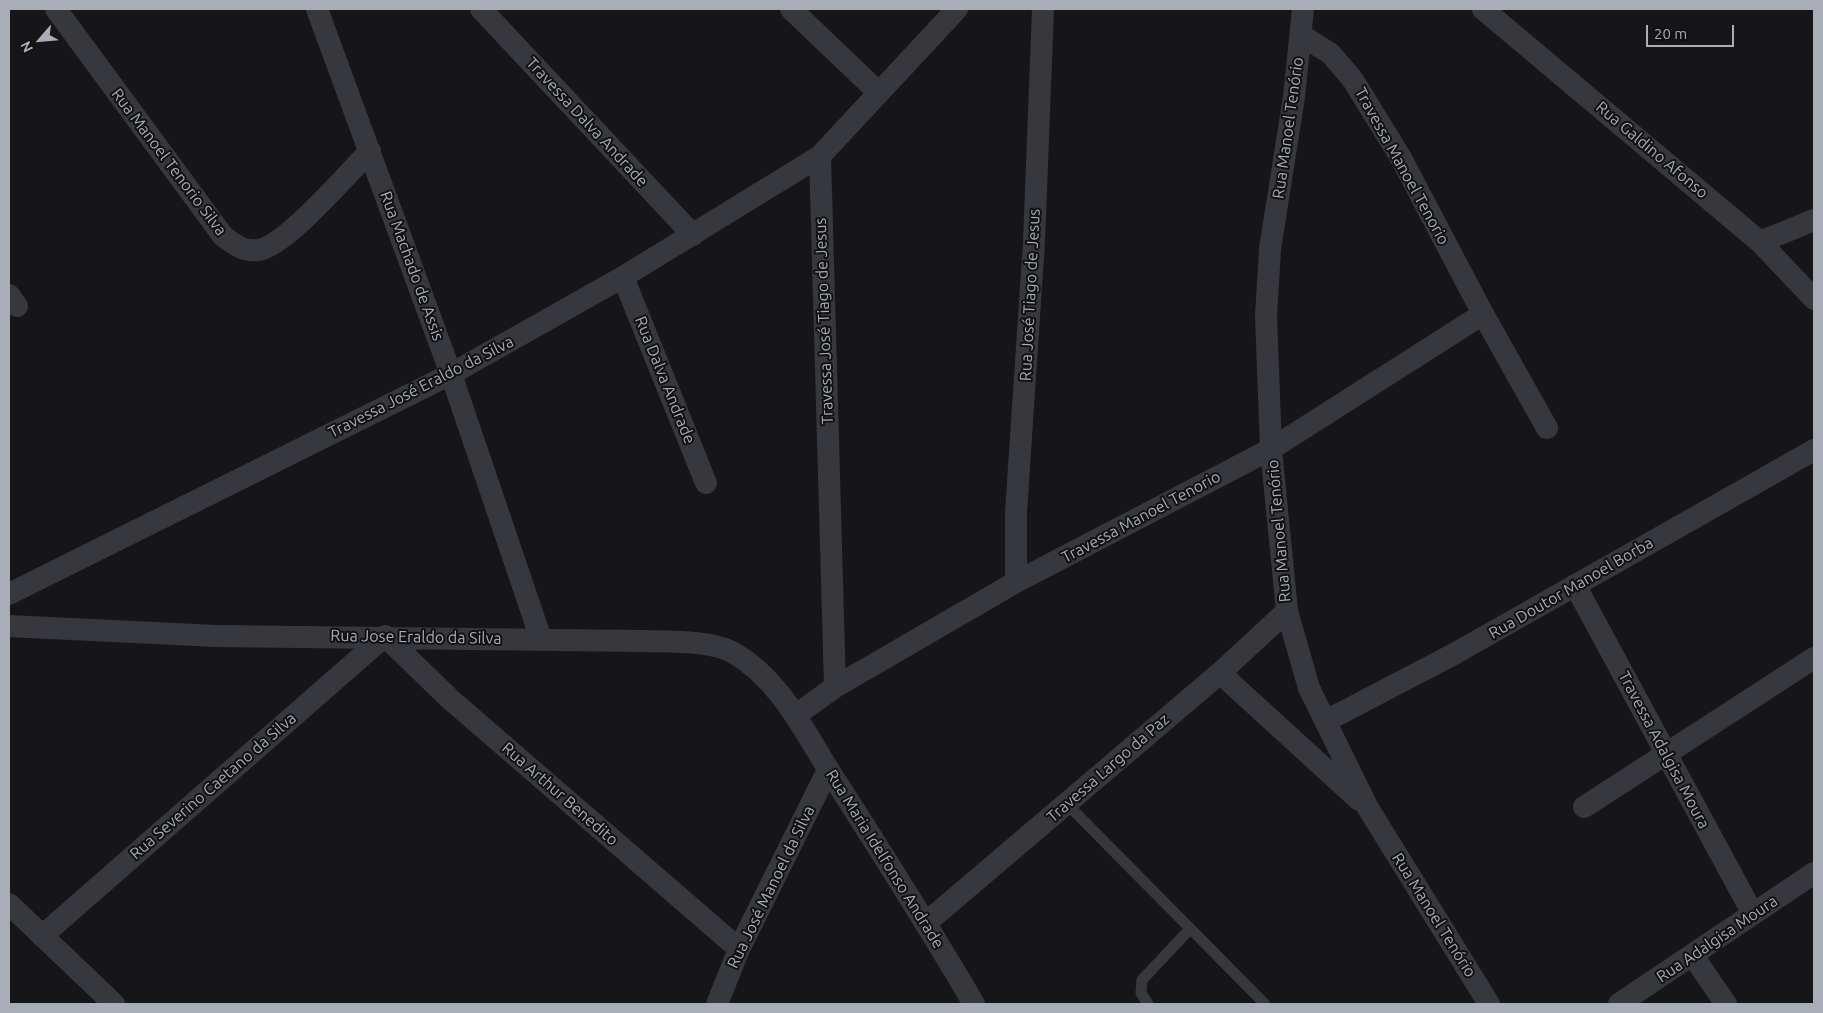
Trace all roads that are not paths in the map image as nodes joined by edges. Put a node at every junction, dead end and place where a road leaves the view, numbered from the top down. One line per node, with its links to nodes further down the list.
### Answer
1 (56, 9): 11 (street, Rua Manoel Tenorio Silva)
2 (316, 9): 11 (street, Rua Machado de Assis)
3 (481, 9): 14 (street, Travessa Dalva Andrade)
4 (791, 9): 10 (street)
5 (957, 9): 10 (street)
6 (1043, 9): 24 (street, Rua José Tiago de Jesus)
7 (1303, 9): 9 (street, Rua Manoel Tenório)
8 (1483, 9): 15 (street, Rua Galdino Afonso)
9 (1301, 35): 18 (street, Travessa Manoel Tenorio); 21 (street, Rua Manoel Tenório)
10 (879, 93): 12 (street)
11 (370, 151): 19 (street, Rua Machado de Assis)
12 (820, 156): 14 (street, Travessa José Eraldo da Silva); 33 (street, Travessa José Tiago de Jesus)
13 (1814, 220): 15 (street)
14 (693, 235): 16 (street, Travessa José Eraldo da Silva)
15 (1760, 242): 17 (street, Rua Galdino Afonso)
16 (623, 278): 19 (street, Travessa José Eraldo da Silva); 23 (street, Rua Dalva Andrade)
17 (1814, 299)
18 (1483, 314): 20 (street, Travessa Manoel Tenorio); 21 (street, Travessa Manoel Tenorio)
19 (451, 374): 26 (street, Travessa José Eraldo da Silva); 30 (street, Rua Machado de Assis)
20 (1547, 428)
21 (1271, 449): 24 (street, Travessa Manoel Tenorio); 27 (street, Rua Manoel Tenório)
22 (1814, 450): 25 (street, Rua Doutor Manoel Borba)
23 (706, 483)
24 (1016, 582): 33 (street, Travessa Manoel Tenorio)
25 (1575, 586): 35 (street, Rua Doutor Manoel Borba); 36 (street, Travessa Adalgisa Moura)
26 (9, 594)
27 (1287, 611): 32 (street, Travessa Largo da Paz); 35 (street, Rua Manoel Tenório)
28 (9, 626): 29 (street, Rua Jose Eraldo da Silva)
29 (385, 636): 30 (street, Rua Jose Eraldo da Silva); 46 (street, Rua Severino Caetano da Silva); 47 (street, Rua Arthur Benedito)
30 (540, 639): 34 (street, Rua Jose Eraldo da Silva)
31 (1814, 658): 36 (street)
32 (1220, 673): 38 (street, Travessa Largo da Paz); 40 (street)
33 (835, 687): 34 (street, Travessa Manoel Tenorio)
34 (796, 715): 37 (street, Rua Maria Idelfonso Andrade)
35 (1326, 721): 40 (street, Rua Manoel Tenório)
36 (1667, 753): 39 (street); 43 (street, Travessa Adalgisa Moura)
37 (828, 770): 44 (street, Rua Maria Idelfonso Andrade); 47 (street, Rua José Manoel da Silva)
38 (1067, 804): 44 (street, Travessa Largo da Paz); 45 (lane)
39 (1584, 807)
40 (1368, 808): 54 (street, Rua Manoel Tenório)
41 (1814, 874): 43 (street, Rua Adalgisa Moura)
42 (9, 904): 46 (street)
43 (1753, 914): 48 (street, Rua Adalgisa Moura)
44 (927, 922): 51 (street, Rua Maria Idelfonso Andrade)
45 (1189, 930): 52 (lane); 53 (lane)
46 (42, 936): 49 (street)
47 (739, 949): 50 (street, Rua José Manoel da Silva)
48 (1693, 956): 55 (street, Rua Adalgisa Moura); 56 (street)
49 (114, 1004)
50 (717, 1004)
51 (974, 1004)
52 (1148, 1004)
53 (1265, 1004)
54 (1489, 1004)
55 (1619, 1004)
56 (1726, 1004)

